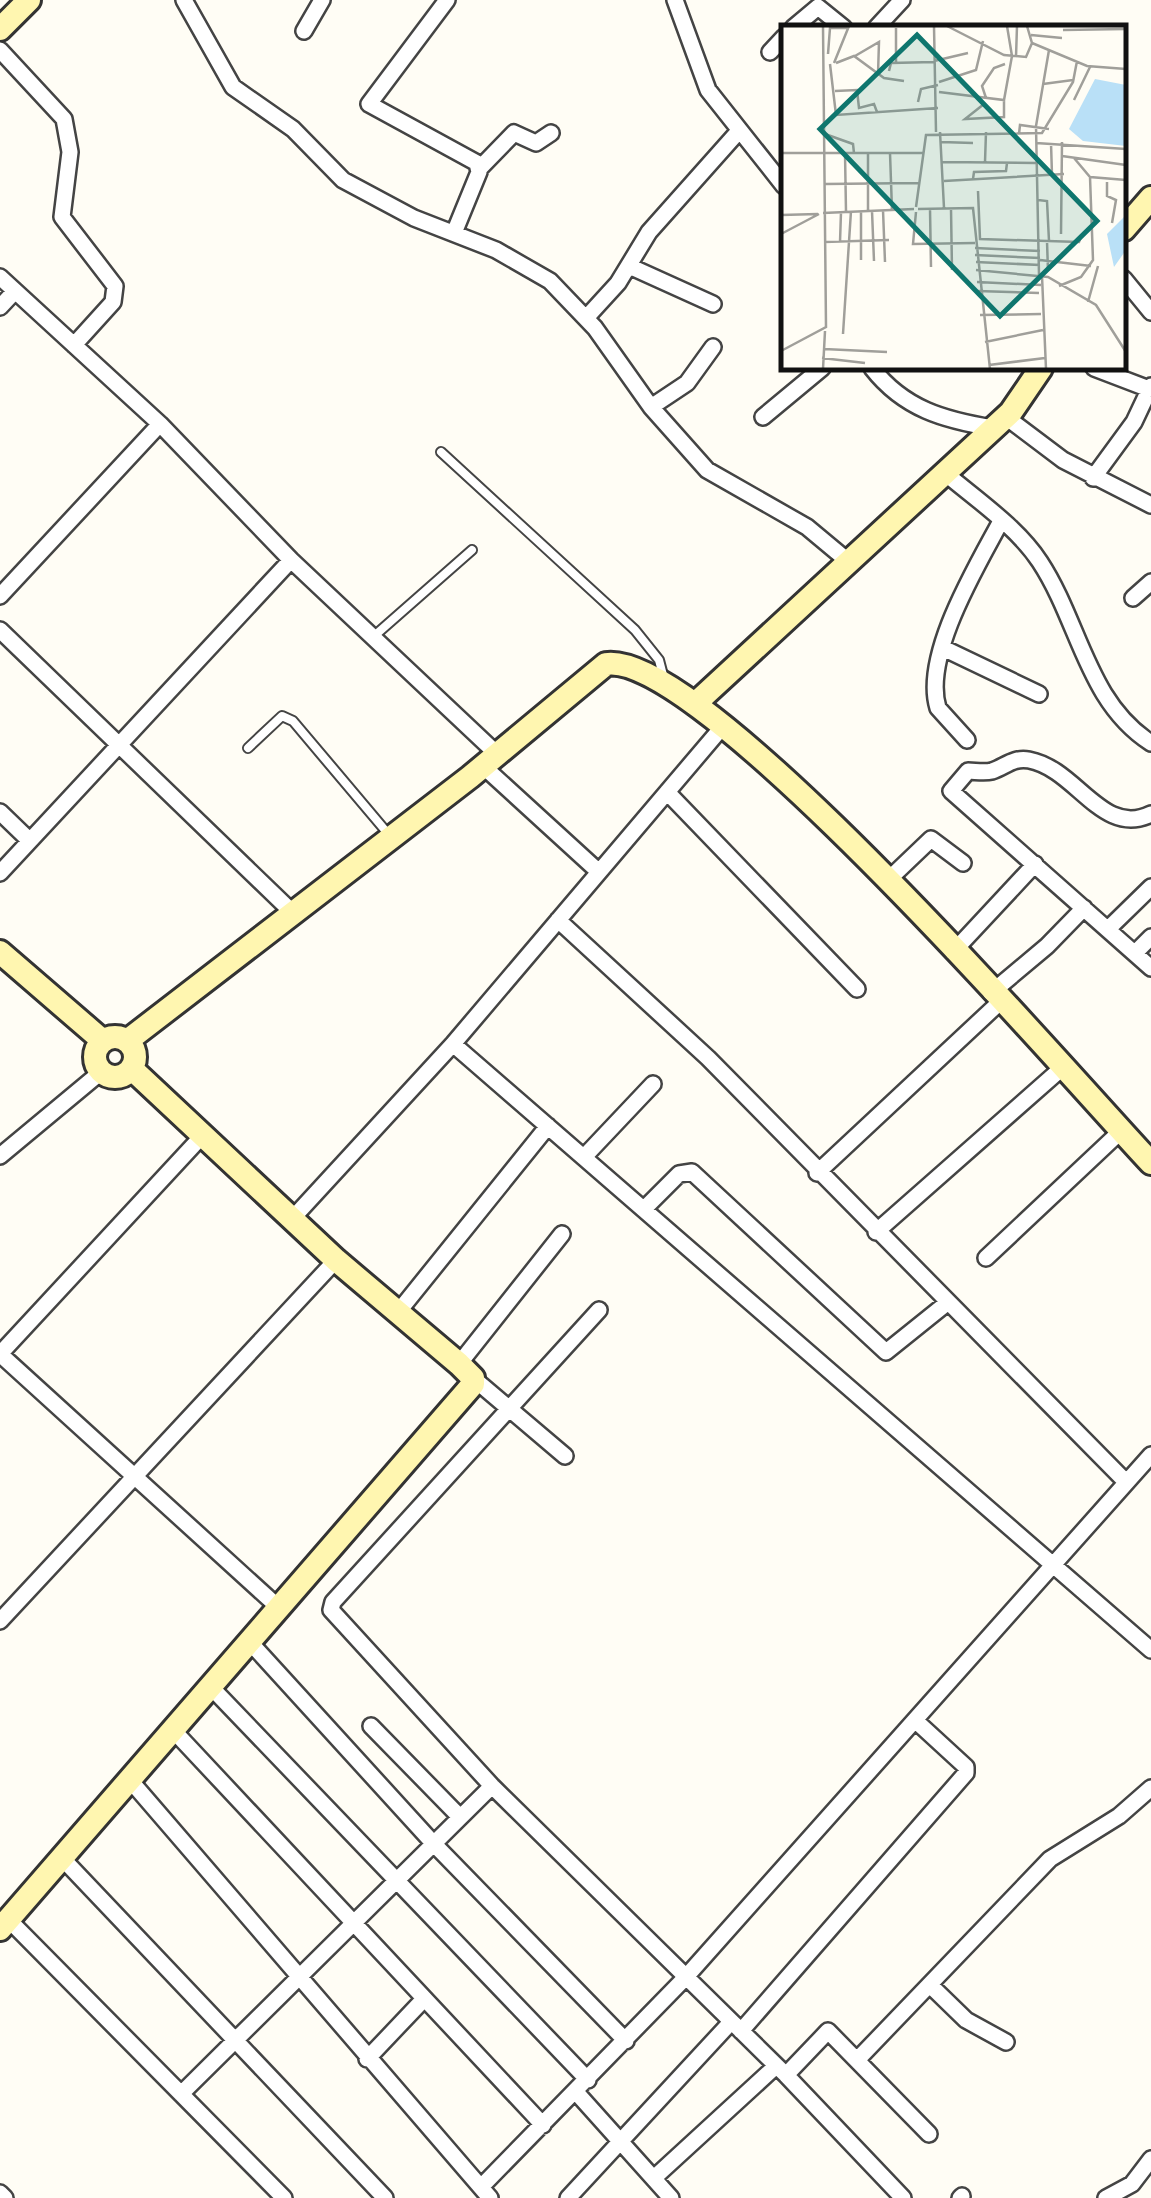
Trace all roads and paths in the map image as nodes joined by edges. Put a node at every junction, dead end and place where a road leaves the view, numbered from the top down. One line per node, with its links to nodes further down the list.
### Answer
1 (29, 0): 10 (street)
2 (184, 0): 21 (street)
3 (322, 0): 11 (street)
4 (447, 0): 17 (street)
5 (902, 0): 9 (street)
6 (680, 3): 15 (street)
7 (796, 25): 8 (street)
8 (840, 25)
9 (879, 25)
10 (0, 29)
11 (304, 31)
12 (781, 40): 14 (street)
13 (0, 50): 30 (street)
14 (770, 52)
15 (738, 132): 18 (street); 22 (street)
16 (551, 133): 17 (street)
17 (480, 168): 21 (street)
18 (781, 182)
19 (1151, 198): 20 (street)
20 (1126, 227)
21 (454, 233): 29 (street)
22 (629, 266): 26 (street); 29 (street)
23 (0, 277): 25 (street)
24 (1126, 281): 28 (street)
25 (14, 291): 27 (street); 30 (street)
26 (713, 304)
27 (0, 306)
28 (1151, 312)
29 (586, 318): 37 (street)
30 (74, 345): 40 (street)
31 (713, 347): 37 (street)
32 (820, 370): 38 (street)
33 (874, 370): 39 (street)
34 (1039, 370): 39 (street)
35 (1100, 370): 36 (street)
36 (1150, 387): 43 (street)
37 (651, 407): 48 (street)
38 (763, 416)
39 (1000, 422): 42 (street); 43 (street)
40 (160, 424): 47 (street); 50 (street)
41 (442, 452): 55 (lane)
42 (945, 473): 45 (street); 48 (street)
43 (1094, 478): 44 (street)
44 (1151, 505)
45 (1001, 521): 54 (street); 60 (street)
46 (472, 550): 53 (lane)
47 (292, 560): 53 (street); 61 (street)
48 (848, 562): 57 (street)
49 (1151, 582): 51 (street)
50 (0, 596)
51 (1133, 598)
52 (0, 630): 61 (street)
53 (373, 637): 63 (street)
54 (943, 648): 56 (street); 59 (street)
55 (664, 682): 57 (street); 63 (street)
56 (1039, 694)
57 (697, 702): 58 (street)
58 (724, 725): 64 (street); 73 (street)
59 (967, 740)
60 (1151, 743)
61 (117, 746): 68 (street); 76 (street)
62 (248, 748): 67 (lane)
63 (490, 760): 67 (street); 71 (street)
64 (667, 792): 71 (street); 84 (street)
65 (0, 812): 68 (street)
66 (1151, 814): 70 (street)
67 (391, 836): 76 (street)
68 (29, 840): 72 (street)
69 (963, 863): 73 (street)
70 (1035, 864): 75 (street); 81 (street)
71 (599, 872): 77 (street)
72 (0, 873)
73 (887, 881): 81 (street)
74 (1151, 888): 78 (street)
75 (1084, 908): 78 (street); 85 (street)
76 (292, 912): 87 (street)
77 (558, 920): 88 (street); 99 (street)
78 (1108, 930): 82 (street)
79 (1151, 937): 82 (street)
80 (0, 952): 86 (street)
81 (953, 952): 85 (street)
82 (1134, 953): 83 (street)
83 (1151, 968)
84 (856, 990)
85 (996, 997): 89 (street); 99 (street)
86 (103, 1041): 87 (street); 91 (street)
87 (128, 1041): 90 (street)
88 (453, 1044): 93 (street); 101 (street)
89 (1062, 1068): 94 (street); 102 (street)
90 (132, 1069): 91 (street); 95 (street)
91 (101, 1072): 96 (street)
92 (653, 1084): 97 (street)
93 (548, 1126): 97 (street); 108 (street)
94 (1121, 1131): 98 (street); 104 (street)
95 (203, 1134): 101 (street); 109 (street)
96 (0, 1156)
97 (584, 1156): 100 (street)
98 (1151, 1163)
99 (817, 1173): 102 (street)
100 (644, 1209): 106 (street); 116 (street)
101 (292, 1220): 105 (street)
102 (876, 1232): 106 (street)
103 (562, 1234): 110 (street)
104 (986, 1258)
105 (336, 1260): 108 (street); 114 (street)
106 (947, 1303): 115 (street)
107 (598, 1310): 111 (street)
108 (399, 1311): 110 (street)
109 (0, 1354): 114 (street)
110 (466, 1371): 111 (street); 117 (street)
111 (511, 1408): 113 (street); 126 (street)
112 (1151, 1454): 115 (street)
113 (565, 1456)
114 (136, 1478): 117 (street); 118 (street)
115 (1126, 1482): 116 (street)
116 (1054, 1568): 120 (street); 122 (street)
117 (277, 1606): 119 (street)
118 (0, 1622)
119 (248, 1640): 121 (street); 129 (street)
120 (1151, 1649)
121 (210, 1686): 124 (street); 131 (street)
122 (917, 1722): 134 (street); 138 (street)
123 (371, 1726): 128 (street)
124 (172, 1730): 125 (street); 133 (street)
125 (130, 1780): 130 (street); 135 (street)
126 (492, 1786): 128 (street); 134 (street)
127 (1151, 1788): 136 (street)
128 (460, 1817): 129 (street)
129 (433, 1843): 131 (street); 140 (street)
130 (63, 1858): 132 (street); 139 (street)
131 (396, 1880): 133 (street); 145 (street)
132 (4, 1924): 146 (street)
133 (354, 1926): 135 (street); 137 (street)
134 (685, 1978): 138 (street); 140 (street)
135 (298, 1980): 139 (street); 142 (street)
136 (930, 1984): 141 (street); 143 (street)
137 (424, 1999): 142 (street); 147 (street)
138 (736, 2027): 144 (street); 149 (street)
139 (234, 2040): 146 (street); 154 (street)
140 (626, 2041): 145 (street)
141 (1006, 2042)
142 (367, 2058): 152 (street)
143 (858, 2059): 144 (street); 148 (street)
144 (781, 2070): 151 (street); 157 (street)
145 (582, 2086): 147 (street); 149 (street)
146 (182, 2094): 153 (street)
147 (544, 2125): 152 (street)
148 (929, 2134)
149 (623, 2143): 151 (street); 155 (street)
150 (1151, 2159): 158 (street)
151 (655, 2176): 156 (street)
152 (486, 2192)
153 (284, 2198)
154 (385, 2198)
155 (568, 2198)
156 (671, 2198)
157 (903, 2198)
158 (1106, 2198)

